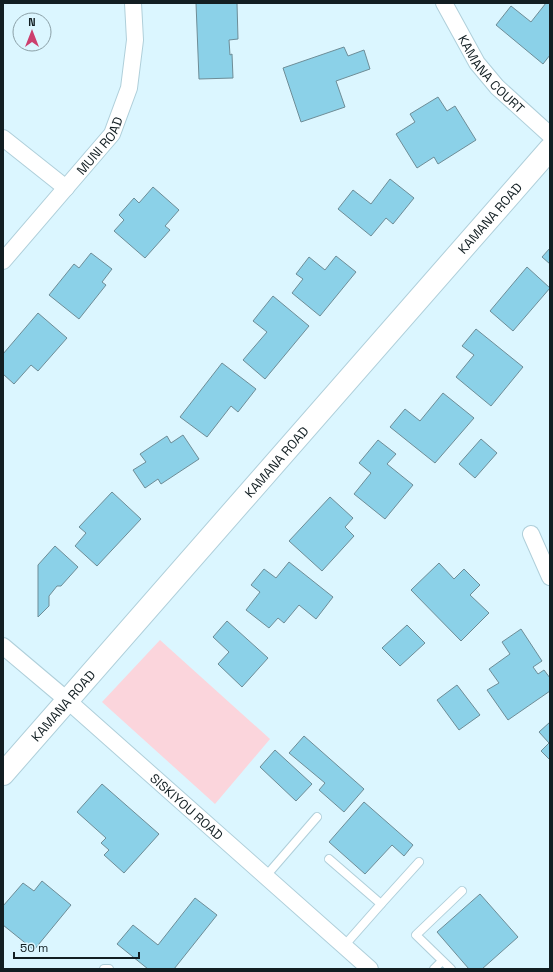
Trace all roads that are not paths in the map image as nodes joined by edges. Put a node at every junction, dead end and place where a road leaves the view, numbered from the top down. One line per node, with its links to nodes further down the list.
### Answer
1 (133, 3): 6 (street, MUNI ROAD)
2 (444, 3): 3 (street, KAMANA COURT)
3 (550, 135)
4 (3, 138): 6 (street)
5 (550, 149): 11 (street, KAMANA ROAD)
6 (66, 188): 7 (street, MUNI ROAD)
7 (3, 261)
8 (531, 534): 9 (street)
9 (550, 577)
10 (3, 646): 11 (street, SISKIYOU ROAD)
11 (67, 700): 12 (street, KAMANA ROAD); 16 (street, SISKIYOU ROAD)
12 (3, 774)
13 (317, 817): 16 (lane)
14 (329, 859): 18 (lane)
15 (419, 862): 18 (lane)
16 (266, 876): 19 (street, SISKIYOU ROAD)
17 (462, 891): 20 (lane)
18 (381, 904): 19 (lane)
19 (344, 946): 23 (street, SISKIYOU ROAD)
20 (442, 961): 24 (lane); 25 (lane)
21 (104, 969): 22 (lane)
22 (109, 969)
23 (370, 969)
24 (434, 969)
25 (451, 969)

